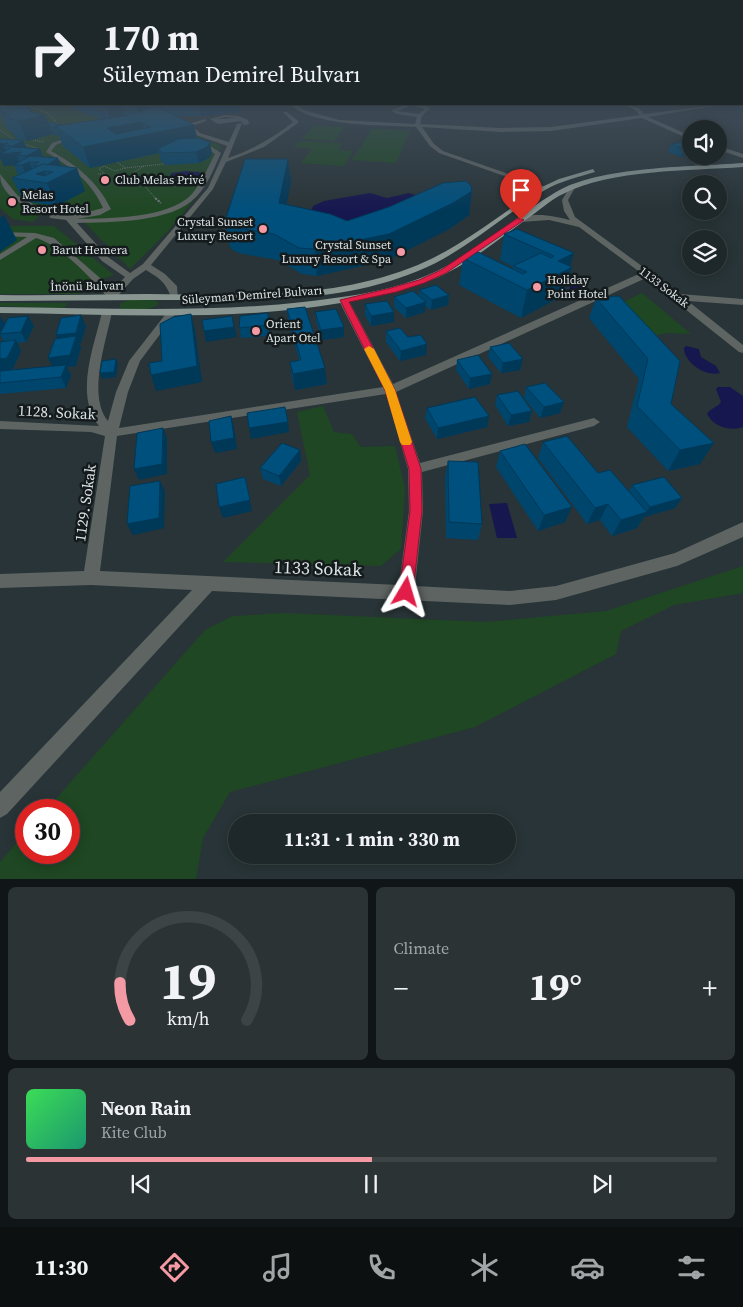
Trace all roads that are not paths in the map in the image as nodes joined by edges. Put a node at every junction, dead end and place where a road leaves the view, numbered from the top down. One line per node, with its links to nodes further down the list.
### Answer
1 (193, 129): 11 (street)
2 (240, 129): 11 (street)
3 (288, 129): 15 (street)
4 (421, 129): 19 (street)
5 (487, 129): 6 (street)
6 (550, 129)
7 (670, 129): 10 (street)
8 (186, 132): 21 (street)
9 (86, 133): 21 (street)
10 (682, 134)
11 (231, 145): 15 (street)
12 (240, 145): 15 (street)
13 (727, 151): 14 (street)
14 (743, 158): 19 (main road, Süleyman Demirel Bulvarı)
15 (224, 162): 27 (street)
16 (743, 165): 18 (main road, Süleyman Demirel Bulvarı)
17 (0, 176): 20 (street)
18 (573, 186): 22 (main road, Süleyman Demirel Bulvarı); 23 (street)
19 (544, 188): 31 (main road, Süleyman Demirel Bulvarı)
20 (52, 213): 21 (street); 21 (street)
21 (72, 218): 29 (street)
22 (521, 220): 23 (street); 34 (main road, Süleyman Demirel Bulvarı)
23 (582, 226): 28 (street, 1133 Sokak)
24 (0, 234): 25 (street)
25 (35, 235): 26 (street); 30 (street)
26 (0, 258)
27 (146, 266): 29 (street); 31 (street)
28 (647, 274): 32 (street, 1133 Sokak); 40 (street)
29 (130, 277): 30 (street)
30 (112, 297): 31 (main road, İnönü Bulvarı); 33 (main road, İnönü Bulvarı); 37 (main road)
31 (175, 297): 38 (main road)
32 (678, 297): 35 (street); 39 (street, 1133 Sokak)
33 (0, 298)
34 (344, 300): 38 (main road, Süleyman Demirel Bulvarı); 40 (street)
35 (743, 302)
36 (0, 310): 37 (main road, Süleyman Demirel Bulvarı)
37 (107, 312): 38 (main road, Süleyman Demirel Bulvarı); 43 (street)
38 (171, 313): 43 (street, 1129. Sokak)
39 (743, 350)
40 (390, 390): 43 (street); 44 (street)
41 (594, 422): 44 (street)
42 (0, 425): 43 (street, 1128. Sokak)
43 (112, 433): 46 (street, 1129. Sokak)
44 (415, 469): 49 (street)
45 (743, 528): 49 (street, 1133 Sokak)
46 (91, 578): 47 (street, 1133 Sokak); 48 (street, 1133 Sokak)
47 (0, 581)
48 (208, 584): 49 (street, 1133 Sokak); 50 (street)
49 (406, 592)
50 (0, 808)

